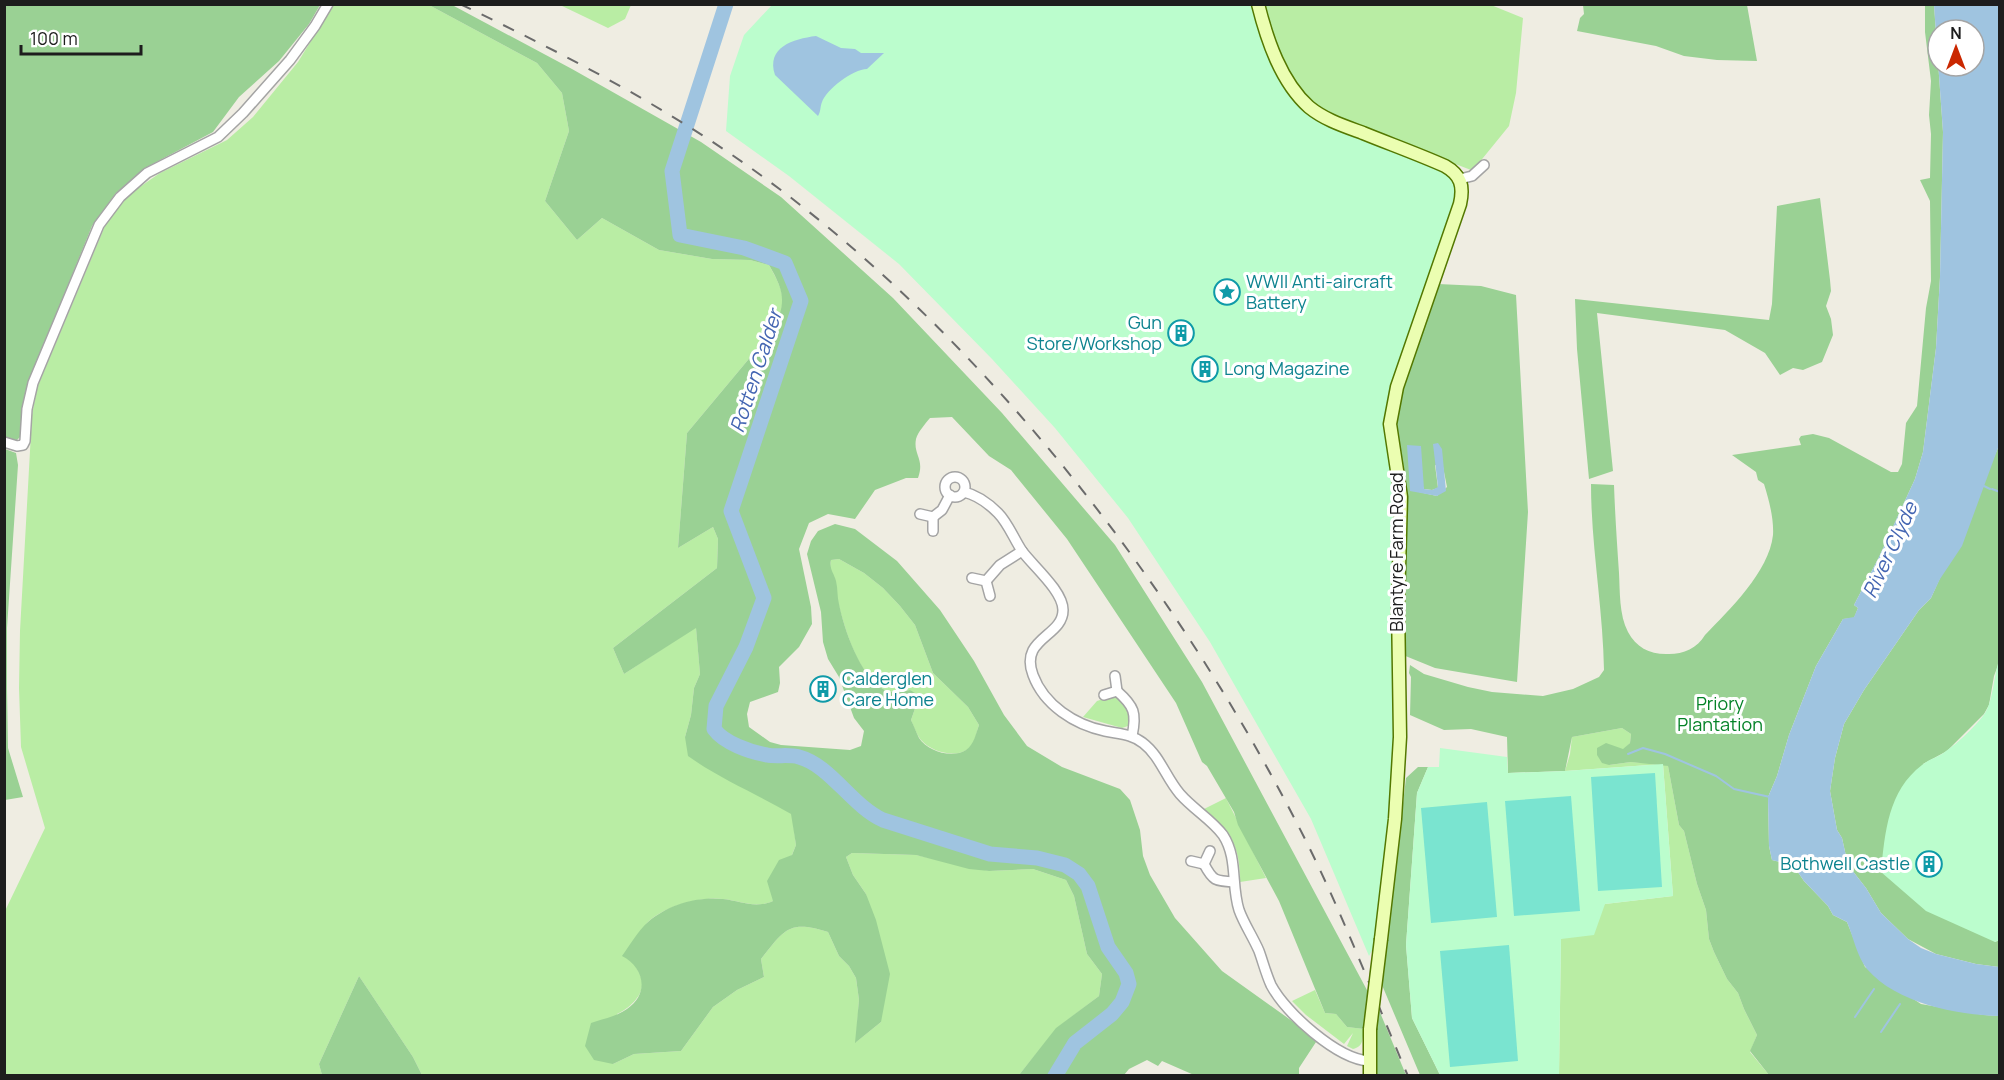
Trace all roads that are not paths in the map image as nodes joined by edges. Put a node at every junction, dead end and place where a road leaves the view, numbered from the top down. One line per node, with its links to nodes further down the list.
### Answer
1 (328, 4): 5 (street)
2 (1258, 4): 4 (main road)
3 (1484, 165): 4 (street)
4 (1460, 179): 23 (main road, Blantyre Farm Road, bridge)
5 (4, 442)
6 (964, 492): 7 (street); 7 (street); 11 (street)
7 (950, 495): 9 (street)
8 (920, 514): 9 (street)
9 (933, 517): 10 (street)
10 (933, 531)
11 (1022, 551): 13 (street); 18 (street)
12 (972, 578): 13 (street)
13 (986, 582): 14 (street)
14 (990, 596)
15 (1115, 676): 16 (street)
16 (1117, 691): 17 (street); 18 (street)
17 (1104, 694)
18 (1132, 736): 22 (street)
19 (1210, 851): 21 (street)
20 (1191, 861): 21 (street)
21 (1204, 864): 22 (street)
22 (1234, 882): 23 (street)
23 (1369, 1061): 24 (main road, Blantyre Farm Road)
24 (1370, 1076)

